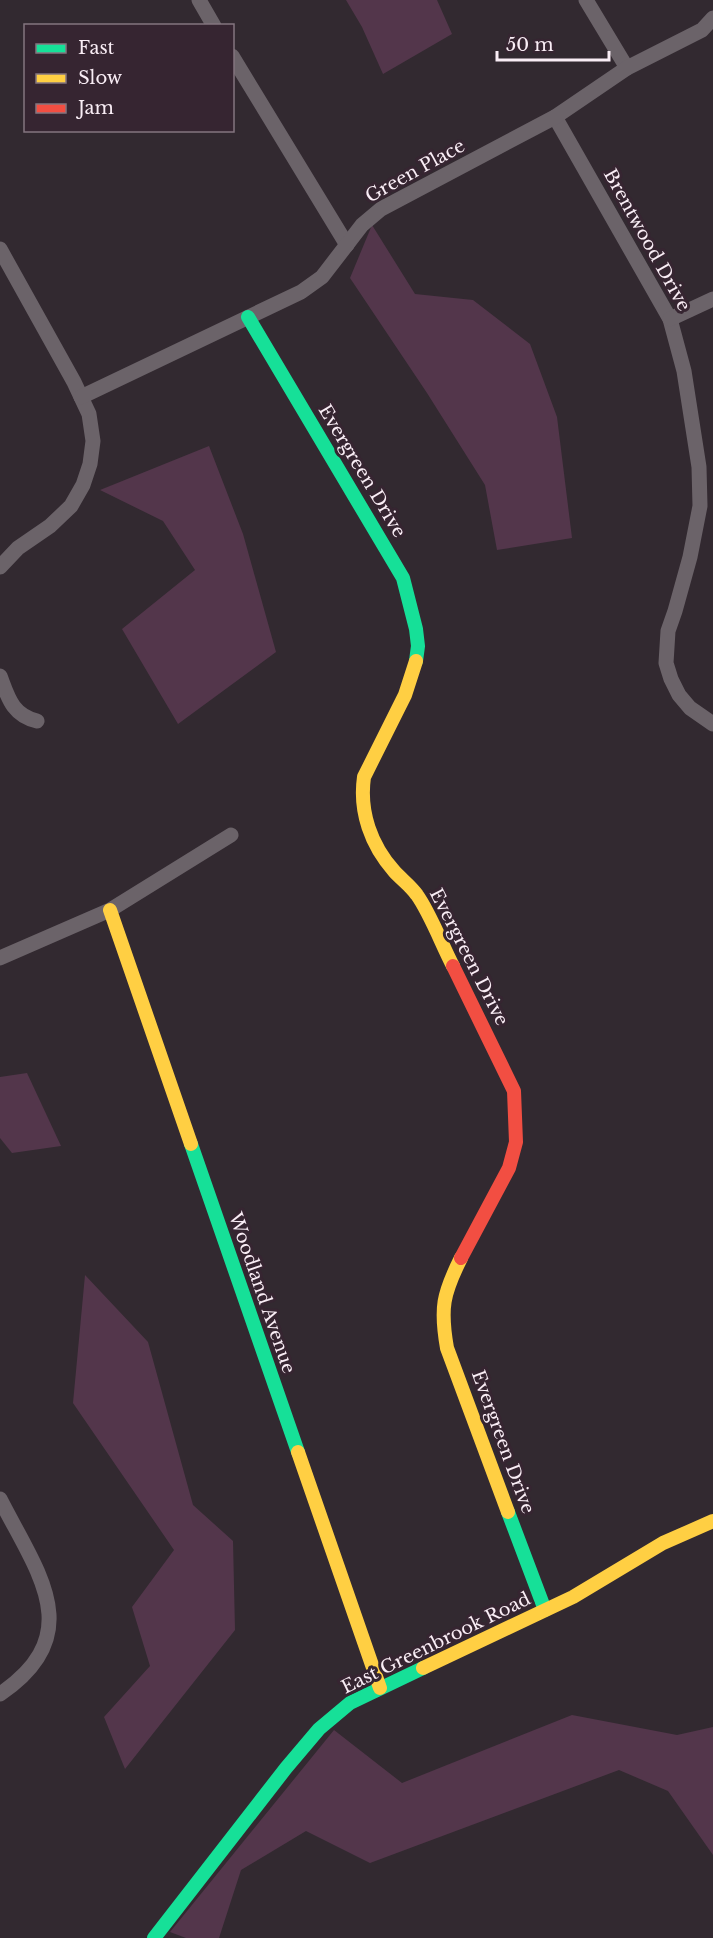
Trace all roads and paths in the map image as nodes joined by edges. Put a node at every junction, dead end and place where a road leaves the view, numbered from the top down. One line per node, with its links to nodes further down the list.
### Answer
1 (199, 0): 4 (street)
2 (586, 0): 6 (street)
3 (713, 18): 6 (street, Green Place)
4 (213, 24)
5 (234, 59): 8 (street)
6 (627, 68): 7 (street, Green Place)
7 (555, 117): 8 (street, Green Place); 12 (street, Brentwood Drive)
8 (347, 245): 11 (street, Green Place)
9 (0, 249): 13 (street)
10 (713, 299): 12 (street)
11 (248, 317): 13 (street, Green Place); 23 (street, Evergreen Drive)
12 (670, 319): 17 (street, Brentwood Drive)
13 (81, 398): 14 (street)
14 (0, 567)
15 (0, 676): 16 (street)
16 (36, 721)
17 (713, 724)
18 (231, 836): 19 (street)
19 (110, 910): 20 (street); 24 (street, Woodland Avenue)
20 (0, 957)
21 (0, 1499): 25 (street)
22 (713, 1521): 23 (street, East Greenbrook Road)
23 (545, 1611): 24 (street, East Greenbrook Road)
24 (381, 1688): 26 (street, East Greenbrook Road)
25 (0, 1694)
26 (154, 1938)

